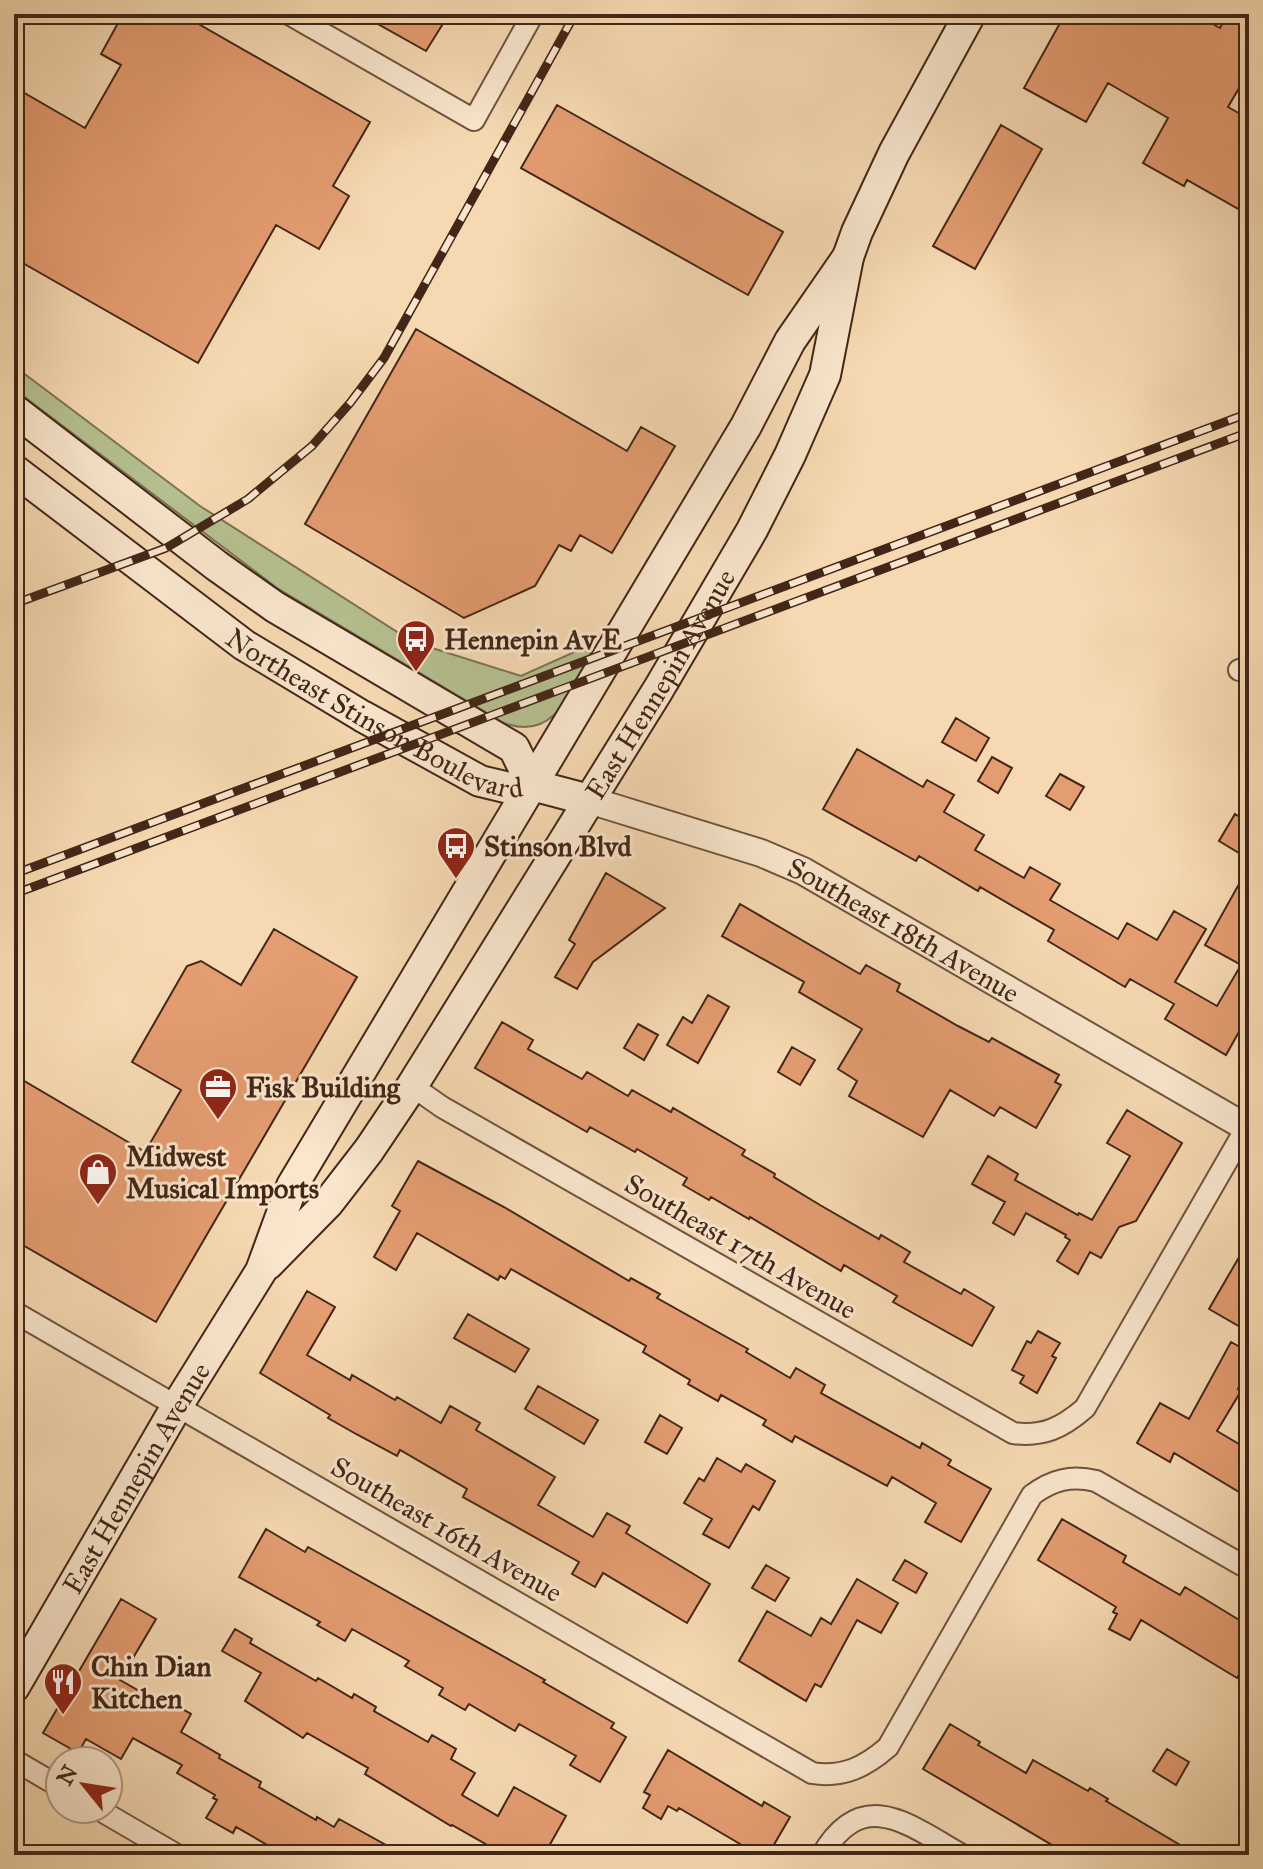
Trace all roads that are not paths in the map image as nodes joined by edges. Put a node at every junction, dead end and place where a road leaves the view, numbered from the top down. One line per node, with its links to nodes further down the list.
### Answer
1 (289, 14): 2 (street)
2 (533, 14)
3 (970, 14): 4 (main road, East Hennepin Avenue)
4 (848, 257): 7 (main road, East Hennepin Avenue); 8 (main road, East Hennepin Avenue)
5 (14, 410): 7 (main road, Northeast Stinson Boulevard)
6 (14, 470): 7 (main road, Northeast Stinson Boulevard)
7 (532, 785): 8 (main road, Southeast 18th Avenue); 11 (main road, East Hennepin Avenue)
8 (589, 800): 9 (main road, East Hennepin Avenue); 10 (street, Southeast 18th Avenue)
9 (412, 1086): 10 (street, Southeast 17th Avenue); 11 (main road, East Hennepin Avenue)
10 (1248, 1127)
11 (261, 1271): 13 (main road, East Hennepin Avenue)
12 (14, 1312): 13 (street, Southeast 16th Avenue)
13 (177, 1406): 14 (street, Southeast 16th Avenue); 15 (main road, East Hennepin Avenue)
14 (1249, 1569)
15 (14, 1687)
16 (14, 1760): 17 (street)
17 (44, 1778)
18 (124, 1824): 19 (street)
19 (177, 1855)
20 (822, 1855): 21 (street)
21 (962, 1855)

